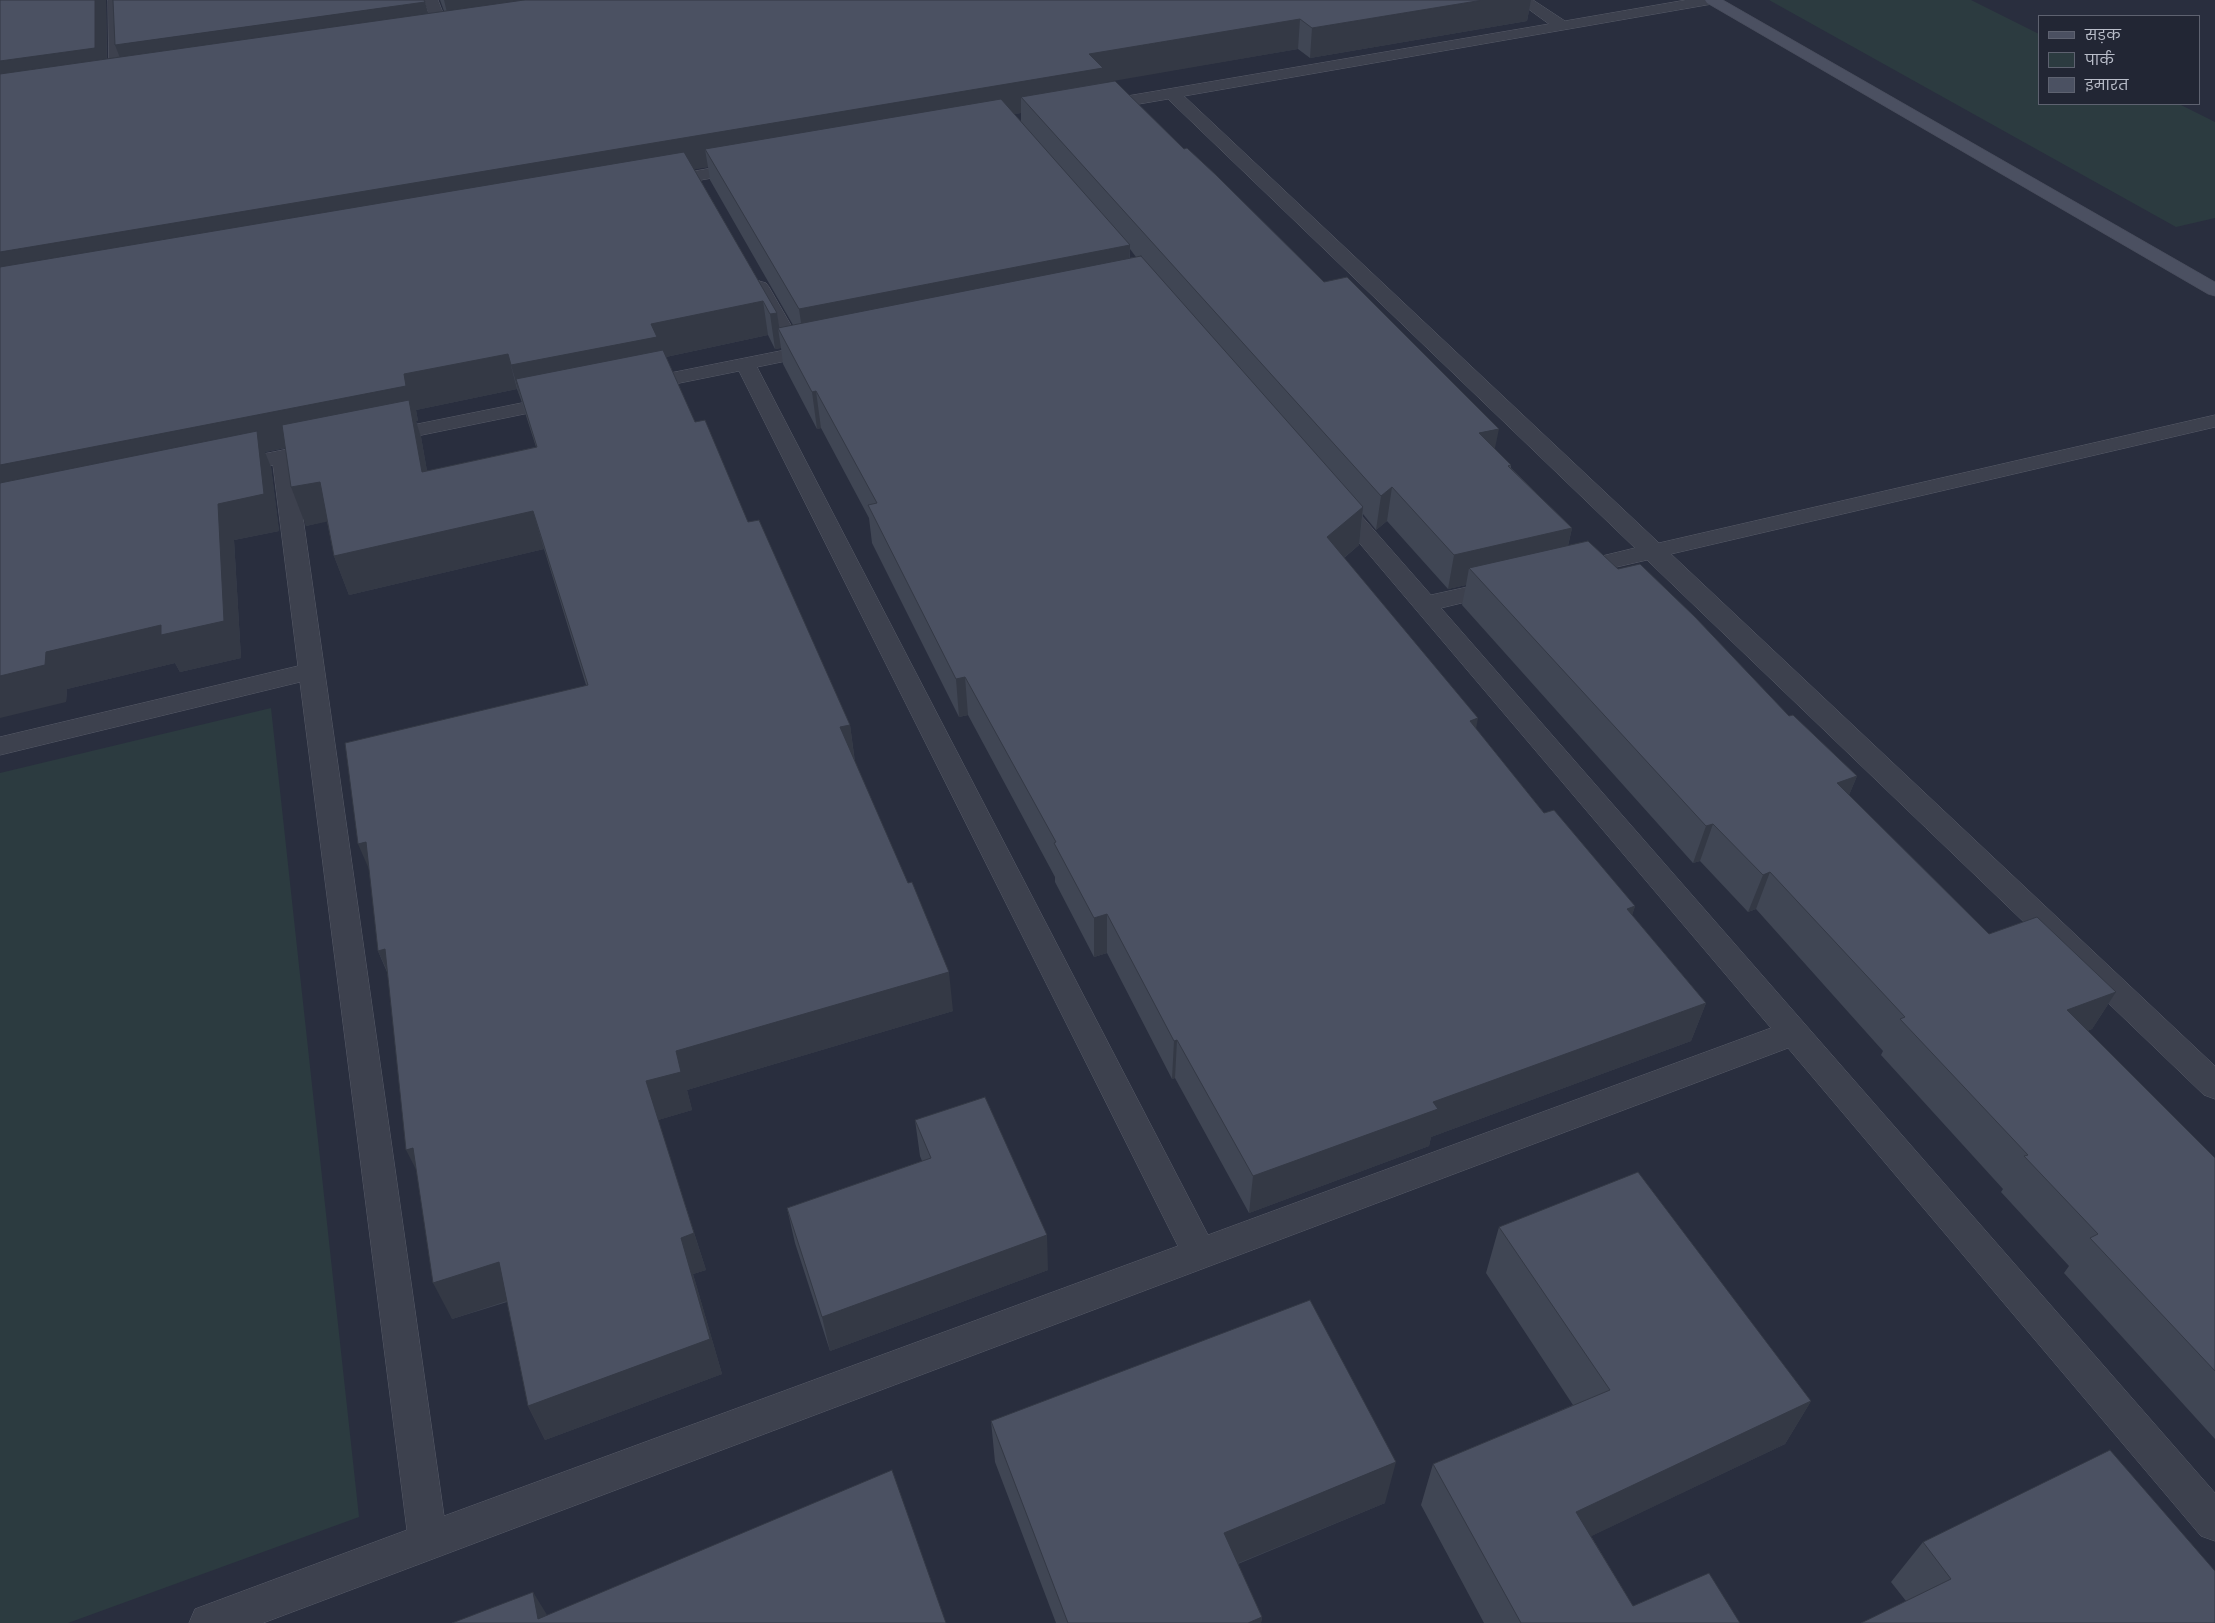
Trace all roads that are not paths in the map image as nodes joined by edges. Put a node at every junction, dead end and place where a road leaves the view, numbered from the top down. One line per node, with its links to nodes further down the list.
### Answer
1 (115, 0): 10 (street)
2 (432, 0): 7 (street)
3 (1523, 0): 5 (street)
4 (1712, 0): 5 (street); 19 (street)
5 (1563, 26): 12 (street)
6 (464, 33): 7 (street)
7 (444, 36): 8 (street)
8 (425, 39)
9 (136, 81): 10 (street)
10 (117, 84): 11 (street)
11 (98, 87)
12 (1172, 94): 13 (street); 29 (street)
13 (1085, 109)
14 (762, 165): 15 (street)
15 (697, 176): 16 (street); 17 (street)
16 (648, 184)
17 (706, 192)
18 (749, 268): 21 (street)
19 (2215, 290)
20 (835, 345): 21 (street)
21 (797, 353): 22 (street)
22 (745, 364): 23 (street); 37 (street)
23 (620, 389)
24 (581, 396): 26 (street)
25 (2215, 421): 29 (street)
26 (283, 457): 27 (street); 33 (street)
27 (214, 471)
28 (1321, 484): 32 (street)
29 (1652, 551): 30 (street); 36 (street)
30 (1548, 575)
31 (1520, 582): 32 (street)
32 (1425, 604): 35 (street)
33 (312, 672): 34 (street); 39 (street)
34 (0, 746)
35 (1793, 1032): 37 (street); 38 (street)
36 (2215, 1086)
37 (1200, 1254): 39 (street)
38 (2215, 1522)
39 (428, 1541): 40 (street)
40 (209, 1623)

